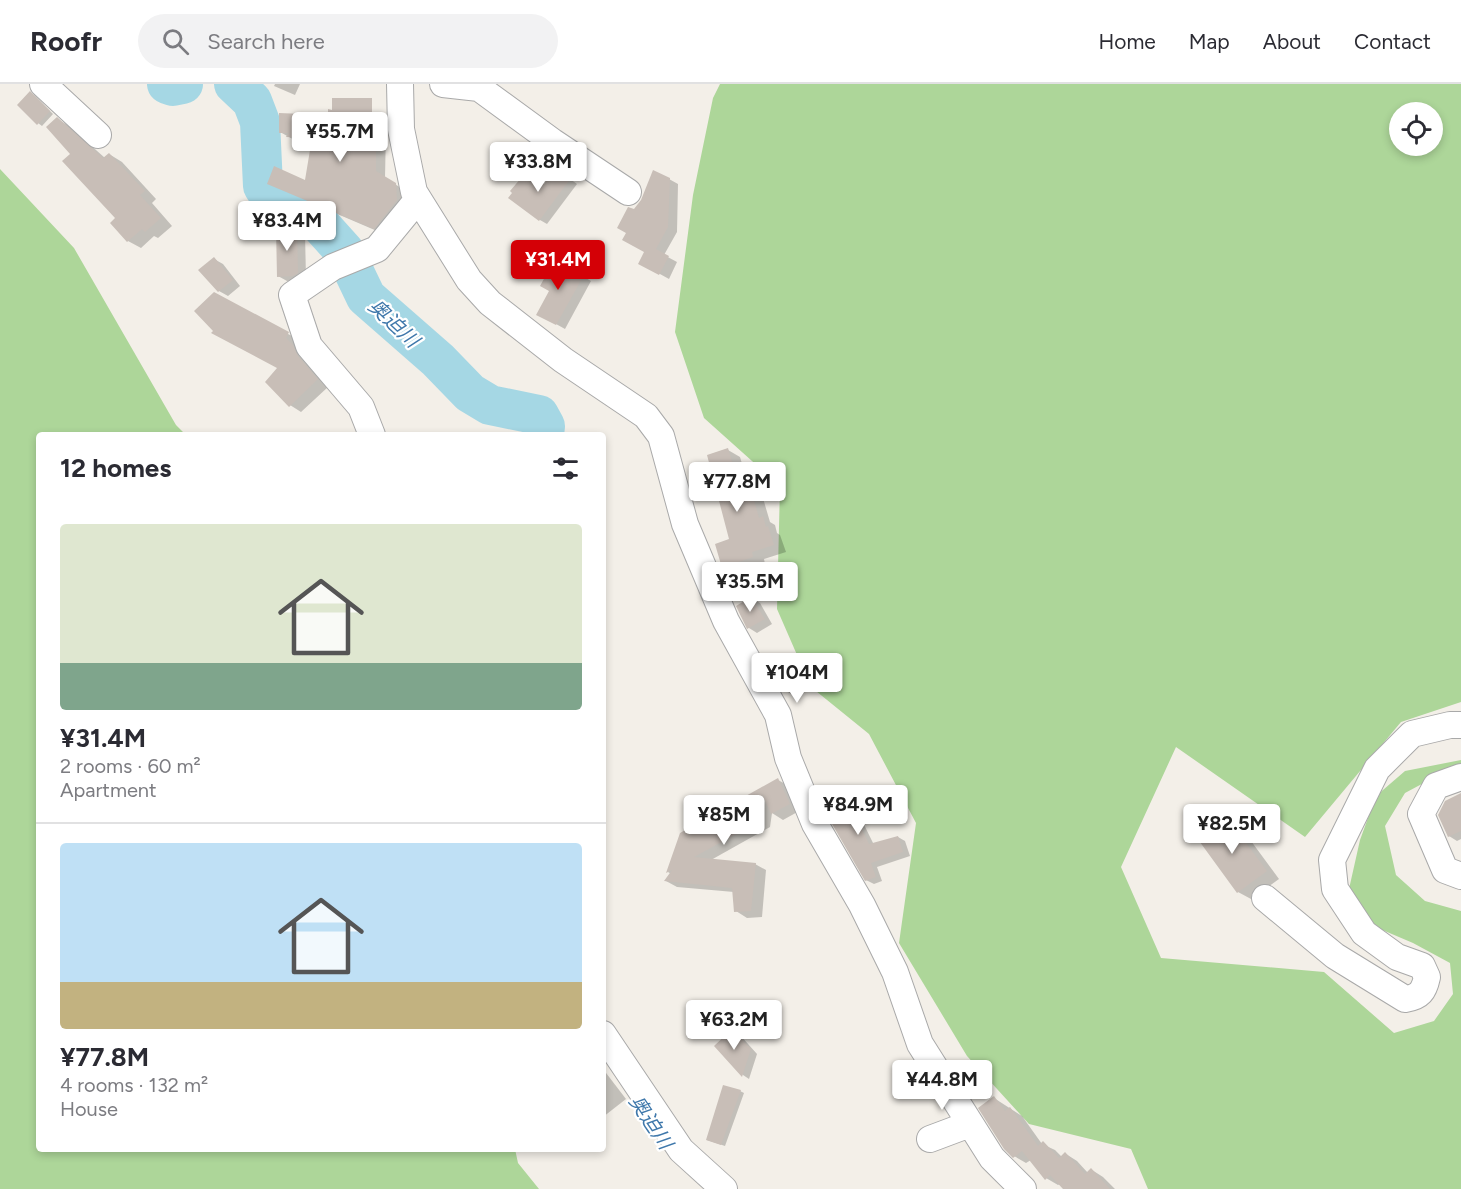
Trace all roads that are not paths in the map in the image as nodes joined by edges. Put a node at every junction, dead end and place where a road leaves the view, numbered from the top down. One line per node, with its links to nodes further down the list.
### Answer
1 (43, 84): 5 (street)
2 (400, 84): 7 (street)
3 (443, 84): 4 (street)
4 (480, 86): 6 (street)
5 (98, 135)
6 (628, 192)
7 (418, 199): 8 (street); 14 (street)
8 (371, 432)
9 (1461, 725): 12 (street)
10 (1461, 777): 11 (street)
11 (1461, 876)
12 (1265, 898)
13 (606, 1038): 16 (street)
14 (970, 1124): 15 (street); 17 (street)
15 (930, 1139)
16 (724, 1189)
17 (1023, 1189)

